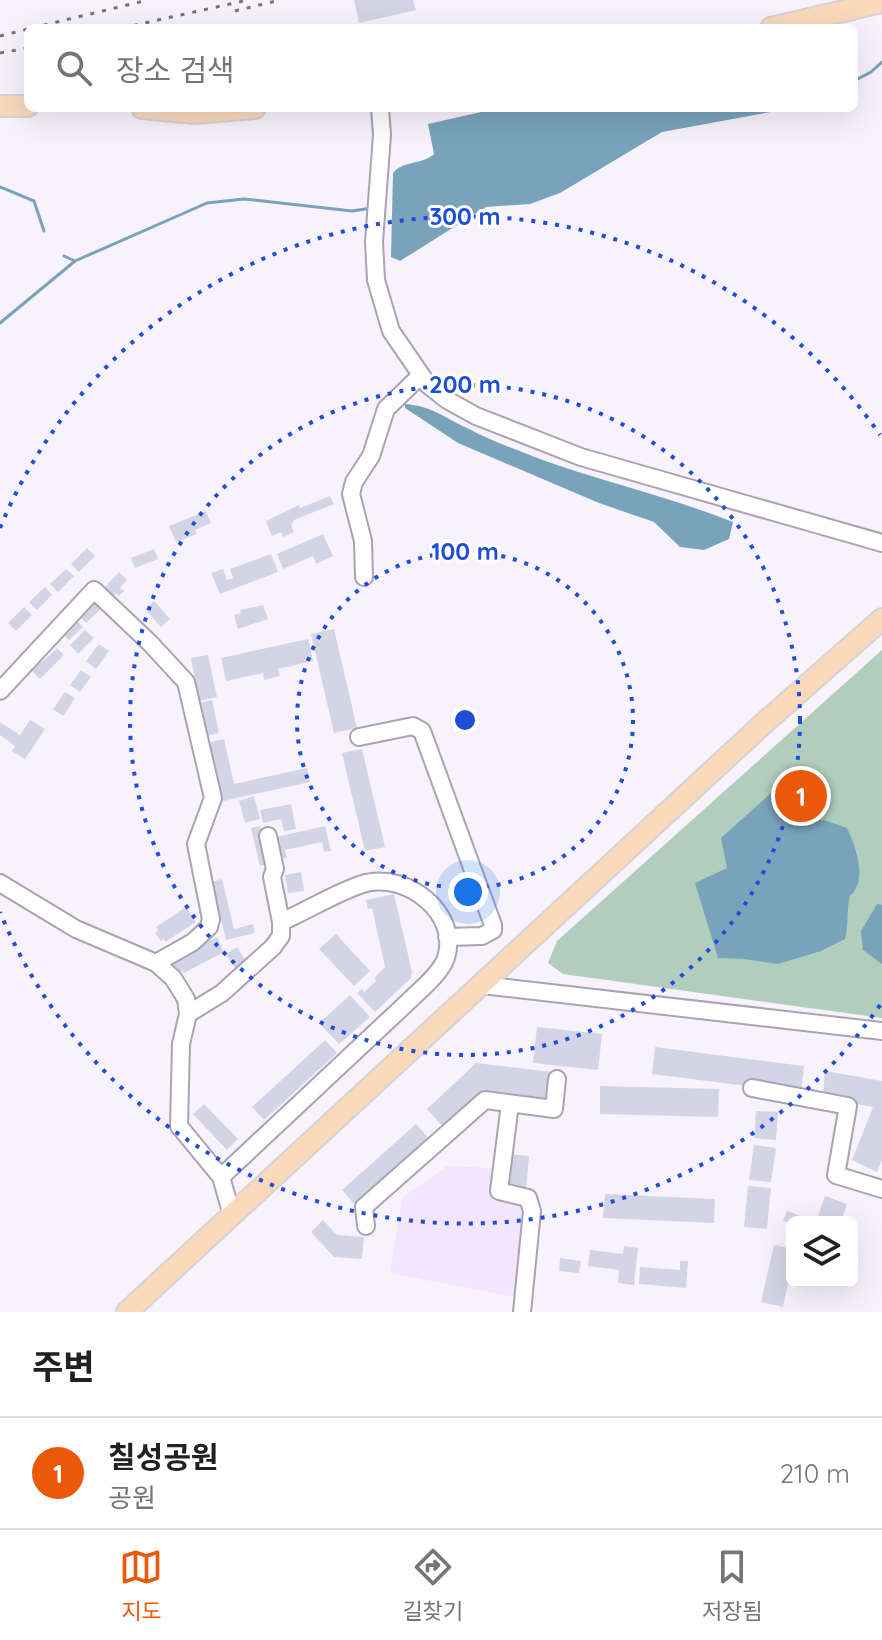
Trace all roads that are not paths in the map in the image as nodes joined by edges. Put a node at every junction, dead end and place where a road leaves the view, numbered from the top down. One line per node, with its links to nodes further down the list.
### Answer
1 (882, 2): 2 (main road)
2 (788, 24)
3 (0, 106): 4 (main road)
4 (24, 106)
5 (184, 112): 6 (main road)
6 (206, 112)
7 (380, 112): 8 (street)
8 (420, 376): 9 (street); 10 (street)
9 (882, 543)
10 (364, 577)
11 (882, 619): 19 (main road)
12 (0, 691): 18 (street)
13 (359, 737): 17 (street)
14 (268, 836): 16 (street)
15 (0, 883): 18 (street)
16 (281, 922): 17 (street); 20 (street)
17 (447, 937): 25 (street)
18 (156, 963): 20 (street)
19 (482, 985): 21 (street); 27 (main road)
20 (188, 1014): 25 (street)
21 (882, 1031)
22 (557, 1079): 24 (street)
23 (752, 1088): 26 (street)
24 (510, 1104): 28 (street); 30 (street)
25 (221, 1177): 27 (street)
26 (882, 1189)
27 (232, 1215): 29 (main road)
28 (366, 1226)
29 (127, 1312)
30 (522, 1312)

